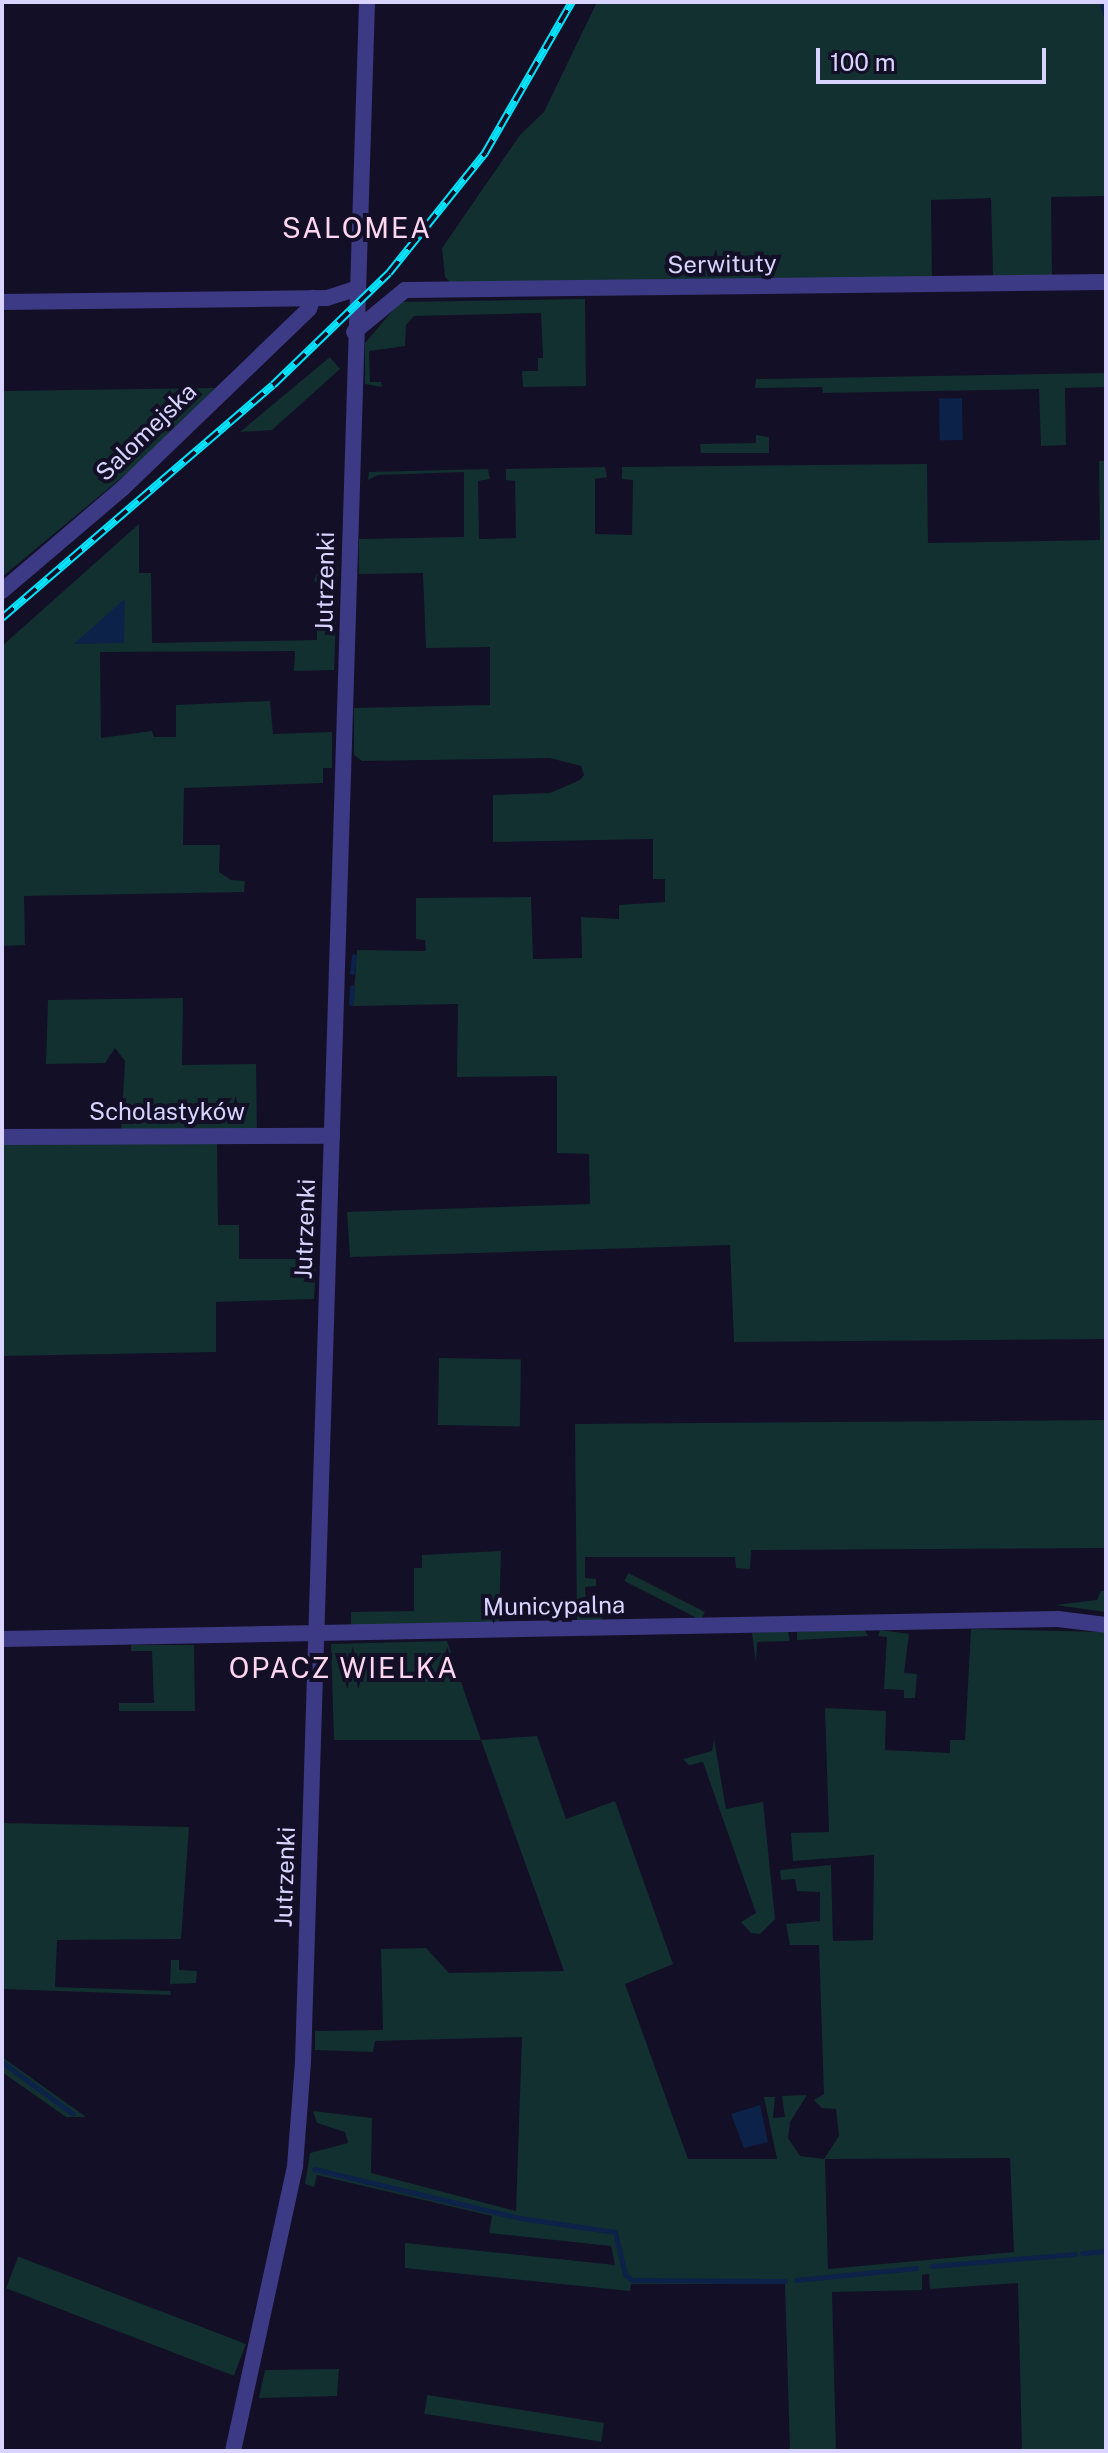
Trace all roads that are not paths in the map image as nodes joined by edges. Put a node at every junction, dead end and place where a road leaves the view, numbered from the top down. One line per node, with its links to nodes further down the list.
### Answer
1 (367, 2): 3 (street, Jutrzenki)
2 (1106, 282): 6 (street, Serwituty)
3 (355, 289): 4 (street); 6 (street, Jutrzenki)
4 (313, 298): 5 (street); 7 (street, Salomejska)
5 (2, 302)
6 (354, 332): 8 (street, Jutrzenki)
7 (2, 591)
8 (332, 1136): 9 (street, Scholastyków); 11 (street, Jutrzenki)
9 (2, 1137)
10 (1106, 1625): 11 (street, Municypalna)
11 (317, 1635): 12 (street, Municypalna); 13 (street, Jutrzenki)
12 (2, 1639)
13 (233, 2451)

